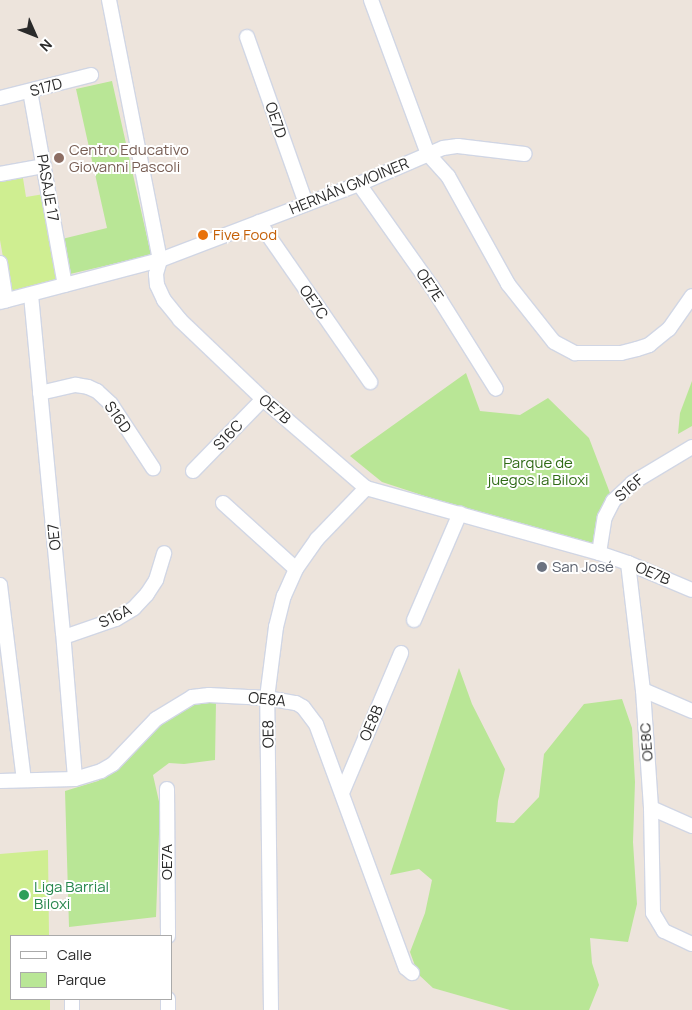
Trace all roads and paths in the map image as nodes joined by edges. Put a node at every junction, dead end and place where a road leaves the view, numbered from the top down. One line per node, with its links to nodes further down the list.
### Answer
1 (110, 0): 14 (street, OE7B)
2 (371, 0): 7 (street, HERNÁN GMOINER)
3 (247, 37): 12 (street, OE7D)
4 (91, 75): 5 (street, S17D)
5 (30, 92): 6 (street, S17D); 9 (street, PASAJE 17)
6 (0, 98)
7 (428, 154): 8 (street); 11 (street, HERNÁN GMOINER); 18 (street)
8 (526, 154)
9 (44, 166): 10 (street); 16 (street, PASAJE 17)
10 (0, 174)
11 (359, 184): 12 (street, HERNÁN GMOINER); 21 (street, OE7E)
12 (306, 204): 13 (street, HERNÁN GMOINER)
13 (259, 222): 14 (street, HERNÁN GMOINER); 20 (street, OE7C)
14 (160, 260): 16 (street, HERNÁN GMOINER); 23 (street, OE7B)
15 (0, 263): 19 (street)
16 (65, 286): 17 (street, HERNÁN GMOINER)
17 (31, 295): 19 (street, HERNÁN GMOINER); 22 (street, OE7)
18 (692, 296)
19 (3, 301)
20 (370, 382)
21 (496, 389)
22 (40, 393): 25 (street, S16D); 37 (street, OE7)
23 (263, 399): 26 (street, S16C); 27 (street, OE7B)
24 (692, 447): 31 (street, S16F)
25 (153, 468)
26 (193, 471)
27 (366, 488): 29 (street, OE7B); 33 (street, OE8)
28 (224, 503): 33 (street)
29 (460, 513): 31 (street, OE7B); 36 (street)
30 (164, 552): 37 (street, S16A)
31 (599, 553): 32 (street, OE7B)
32 (628, 563): 35 (street, OE7B); 39 (street, OE8C)
33 (296, 569): 40 (street, OE8)
34 (0, 585): 43 (street)
35 (692, 590)
36 (414, 620)
37 (64, 637): 42 (street, OE7)
38 (401, 653): 46 (street, OE8B)
39 (643, 690): 41 (street); 47 (street, OE8C)
40 (267, 698): 42 (street, OE8A); 46 (street, OE8A); 52 (street, OE8)
41 (692, 711)
42 (75, 779): 43 (street, OE8A)
43 (24, 780): 44 (street, OE8A)
44 (0, 781)
45 (167, 788): 49 (street, OE7A)
46 (342, 793): 51 (street, OE8A)
47 (651, 808): 48 (street); 50 (street, OE8C)
48 (692, 826)
49 (168, 935)
50 (692, 944)
51 (412, 973)
52 (271, 1010)

